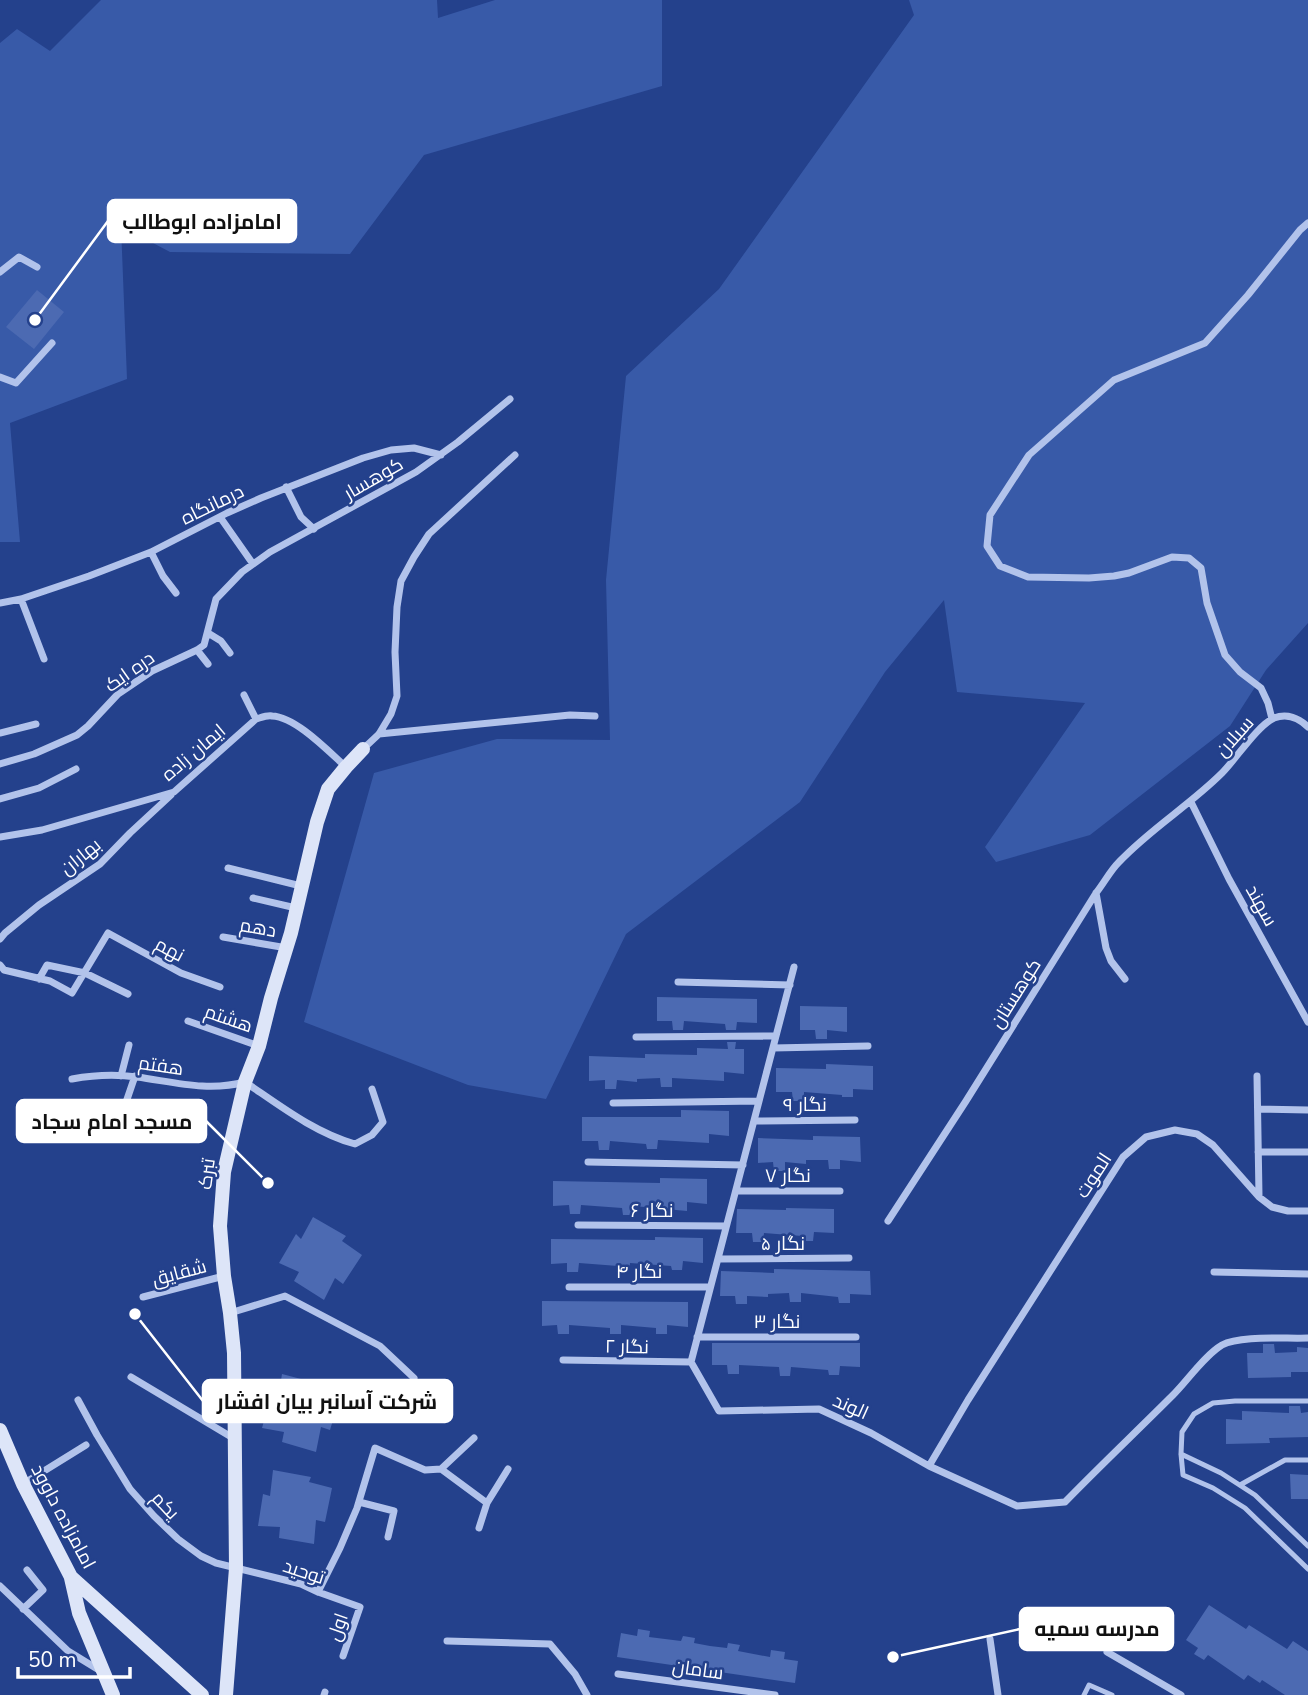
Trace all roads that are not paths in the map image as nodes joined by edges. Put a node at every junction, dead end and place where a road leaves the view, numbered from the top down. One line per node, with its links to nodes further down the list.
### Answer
1 (1308, 223): 25 (street)
2 (37, 267): 3 (street)
3 (0, 272)
4 (52, 343): 5 (street)
5 (0, 377)
6 (510, 398): 7 (street, کوهسار)
7 (441, 455): 9 (street, درمانگاه); 11 (street, کوهسار)
8 (515, 456): 29 (street, تبرک)
9 (286, 487): 10 (street, درمانگاه); 11 (street)
10 (219, 517): 12 (street, درمانگاه); 13 (street)
11 (313, 530): 13 (street, کوهسار)
12 (151, 552): 14 (street); 15 (street, درمانگاه)
13 (253, 564): 17 (street, کوهسار)
14 (176, 593)
15 (21, 599): 16 (street, درمانگاه); 20 (street)
16 (0, 603)
17 (208, 634): 18 (street); 19 (street)
18 (197, 650): 21 (street); 31 (street, دره ایک)
19 (230, 653)
20 (44, 659)
21 (208, 664)
22 (244, 695): 24 (street)
23 (594, 716): 29 (street)
24 (256, 719): 32 (street); 34 (street, ایمان زاده)
25 (1272, 719): 27 (street, سبلان); 36 (street, سبلان)
26 (36, 724): 28 (street)
27 (1308, 727)
28 (0, 733)
29 (379, 734): 30 (street, تبرک)
30 (363, 749): 32 (street, تبرک)
31 (0, 764)
32 (346, 767): 39 (street, تبرک)
33 (76, 769): 35 (street)
34 (174, 792): 37 (street, ایمان زاده); 44 (street, بهاران)
35 (0, 799)
36 (1191, 802): 40 (street, کوهستان); 56 (street, سهند)
37 (0, 836)
38 (228, 868): 39 (street)
39 (302, 886): 42 (street, تبرک)
40 (1096, 893): 50 (street); 84 (street, کوهستان)
41 (253, 898): 42 (street)
42 (297, 909): 45 (street, تبرک)
43 (223, 937): 45 (street, دهم)
44 (0, 939)
45 (287, 948): 60 (street, تبرک)
46 (0, 965): 49 (street)
47 (794, 967): 52 (street)
48 (85, 973): 49 (street); 49 (street); 53 (street, نهم); 54 (street)
49 (39, 979)
50 (1125, 979)
51 (678, 982): 52 (street)
52 (790, 985): 57 (street)
53 (220, 987)
54 (128, 995)
55 (188, 1021): 60 (street, هشتم)
56 (1308, 1022)
57 (776, 1036): 58 (street); 62 (street)
58 (636, 1037)
59 (129, 1045): 63 (street)
60 (260, 1046): 67 (street, تبرک)
61 (868, 1046): 62 (street)
62 (773, 1048): 69 (street)
63 (121, 1076): 64 (street, هفتم); 66 (street, هفتم)
64 (135, 1076): 67 (street, هفتم); 73 (street)
65 (1257, 1076): 71 (street)
66 (72, 1079)
67 (245, 1082): 68 (street); 91 (street, تبرک)
68 (372, 1089)
69 (759, 1101): 70 (street); 75 (street)
70 (613, 1103)
71 (1258, 1109): 72 (street); 76 (street)
72 (1308, 1110)
73 (123, 1111)
74 (855, 1120): 75 (street, نگار ۹)
75 (754, 1121): 79 (street)
76 (1258, 1152): 77 (street); 82 (street)
77 (1308, 1152)
78 (588, 1162): 79 (street)
79 (743, 1165): 80 (street)
80 (736, 1191): 81 (street, نگار ۷); 86 (street)
81 (840, 1191)
82 (1259, 1196): 83 (street, الموت); 111 (street, الموت)
83 (1308, 1211)
84 (888, 1221)
85 (578, 1225): 86 (street, نگار ۶)
86 (726, 1226): 88 (street)
87 (849, 1258): 88 (street, نگار ۵)
88 (718, 1259): 93 (street)
89 (1214, 1272): 90 (street)
90 (1308, 1274)
91 (224, 1276): 94 (street, شقایق); 95 (street, تبرک)
92 (569, 1287): 93 (street, نگار ۴)
93 (710, 1287): 96 (street)
94 (143, 1297)
95 (230, 1313): 102 (street); 107 (street, تبرک)
96 (697, 1337): 97 (street, نگار ۳); 100 (street)
97 (856, 1337)
98 (1308, 1338): 111 (street, الوند)
99 (563, 1360): 100 (street, نگار ۲)
100 (691, 1362): 111 (street, الوند)
101 (131, 1377): 107 (street)
102 (414, 1378)
103 (78, 1400): 121 (street, یکم)
104 (1308, 1401): 109 (lane)
105 (0, 1430): 114 (street, امامزاده داوود)
106 (474, 1438): 112 (street)
107 (234, 1439): 121 (street, تبرک)
108 (86, 1445): 114 (street)
109 (1181, 1454): 115 (lane); 122 (lane)
110 (1308, 1460): 115 (lane)
111 (929, 1466)
112 (441, 1469): 116 (street); 117 (street)
113 (508, 1469): 117 (street)
114 (23, 1484): 124 (street, امامزاده داوود)
115 (1240, 1485): 120 (lane)
116 (359, 1502): 119 (street); 126 (street)
117 (487, 1503): 118 (street)
118 (479, 1528)
119 (388, 1537)
120 (1308, 1546)
121 (236, 1568): 126 (street, توحید); 137 (street, تبرک)
122 (1308, 1569)
123 (27, 1570): 128 (street)
124 (71, 1577): 133 (street); 136 (street, امامزاده داوود)
125 (0, 1586): 128 (street)
126 (318, 1592): 127 (street, توحید)
127 (360, 1607): 132 (street, اول)
128 (23, 1609): 133 (street)
129 (990, 1639): 140 (street)
130 (447, 1641): 138 (street)
131 (1107, 1652): 143 (street)
132 (343, 1656)
133 (103, 1672): 135 (street)
134 (618, 1674): 139 (street, سامان)
135 (113, 1695)
136 (202, 1695)
137 (226, 1695)
138 (587, 1695)
139 (775, 1695)
140 (998, 1695)
141 (1084, 1695): 142 (lane)
142 (1112, 1695)
143 (1181, 1695)

